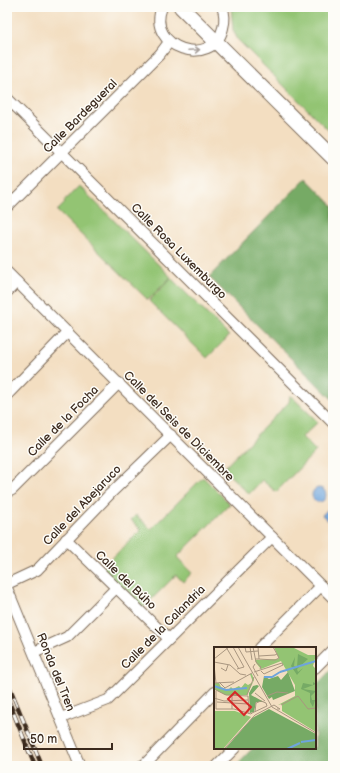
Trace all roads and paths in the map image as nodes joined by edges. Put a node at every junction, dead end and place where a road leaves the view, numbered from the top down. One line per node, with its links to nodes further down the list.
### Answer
1 (162, 7): 4 (street)
2 (181, 7): 5 (main road)
3 (222, 7): 5 (street)
4 (169, 42): 5 (street, one-way to 5); 7 (street, Calle Bardegueral)
5 (216, 42): 8 (main road)
6 (7, 98): 7 (street, Calle Rosa Luxemburgo)
7 (61, 152): 9 (street, Calle Bardegueral); 16 (street, Calle Rosa Luxemburgo)
8 (333, 158)
9 (7, 207)
10 (7, 272): 11 (street, Calle del Seis de Diciembre)
11 (17, 282): 12 (street); 13 (street, Calle del Seis de Diciembre)
12 (7, 292)
13 (68, 332): 14 (street, Calle del Seis de Diciembre); 15 (street)
14 (119, 383): 17 (street, Calle del Seis de Diciembre); 18 (street, Calle de la Focha)
15 (7, 395)
16 (333, 423)
17 (171, 435): 19 (street, Calle del Seis de Diciembre); 20 (street, Calle del Abejaruco)
18 (7, 492)
19 (272, 537): 22 (street, Calle del Seis de Diciembre); 26 (street, Calle de la Calandria)
20 (66, 539): 21 (street, Calle del Abejaruco); 24 (street, Calle del Búho)
21 (7, 584)
22 (321, 586): 25 (street, Calle del Seis de Diciembre); 27 (street)
23 (7, 588): 29 (street, Ronda del Tren)
24 (116, 588): 26 (street, Calle del Búho); 29 (street)
25 (333, 598)
26 (169, 639): 32 (street, Calle de la Calandria)
27 (260, 647)
28 (333, 650): 30 (street)
29 (34, 652): 32 (street, Ronda del Tren)
30 (316, 667)
31 (214, 693): 35 (street)
32 (61, 718): 34 (street, Ronda del Tren)
33 (234, 749): 36 (street)
34 (80, 766)
35 (140, 766)
36 (217, 766)

